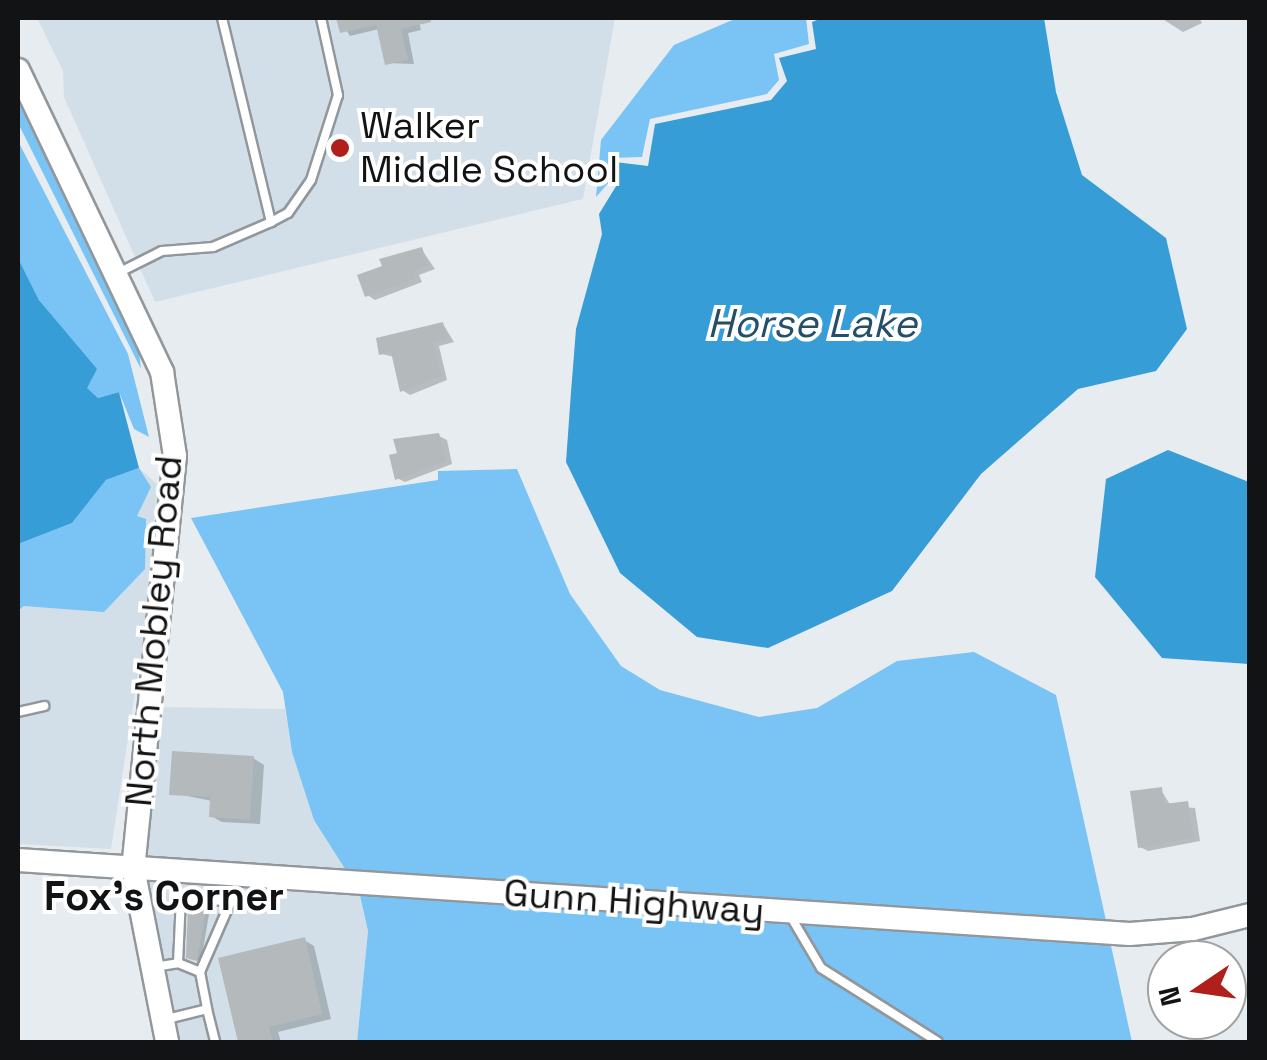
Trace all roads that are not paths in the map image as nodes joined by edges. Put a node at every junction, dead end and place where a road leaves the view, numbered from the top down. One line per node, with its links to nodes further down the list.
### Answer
1 (222, 18): 4 (lane)
2 (321, 18): 4 (lane)
3 (18, 70): 5 (main road, North Mobley Road)
4 (271, 222): 5 (lane)
5 (115, 274): 9 (main road, North Mobley Road)
6 (44, 706): 7 (lane)
7 (18, 712)
8 (18, 860): 9 (main road, Gunn Highway)
9 (134, 868): 10 (main road, Gunn Highway); 17 (main road, North Mobley Road)
10 (181, 871): 11 (main road, Gunn Highway); 12 (lane)
11 (256, 876): 13 (lane); 14 (main road, Gunn Highway)
12 (181, 898): 13 (lane); 16 (lane)
13 (231, 901): 18 (lane)
14 (789, 912): 15 (main road, Gunn Highway); 22 (lane)
15 (1250, 915)
16 (178, 963): 17 (lane); 18 (lane)
17 (150, 968): 20 (main road, North Mobley Road)
18 (200, 972): 19 (lane)
19 (207, 1009): 20 (lane); 21 (lane)
20 (164, 1031)
21 (216, 1042)
22 (938, 1042)

